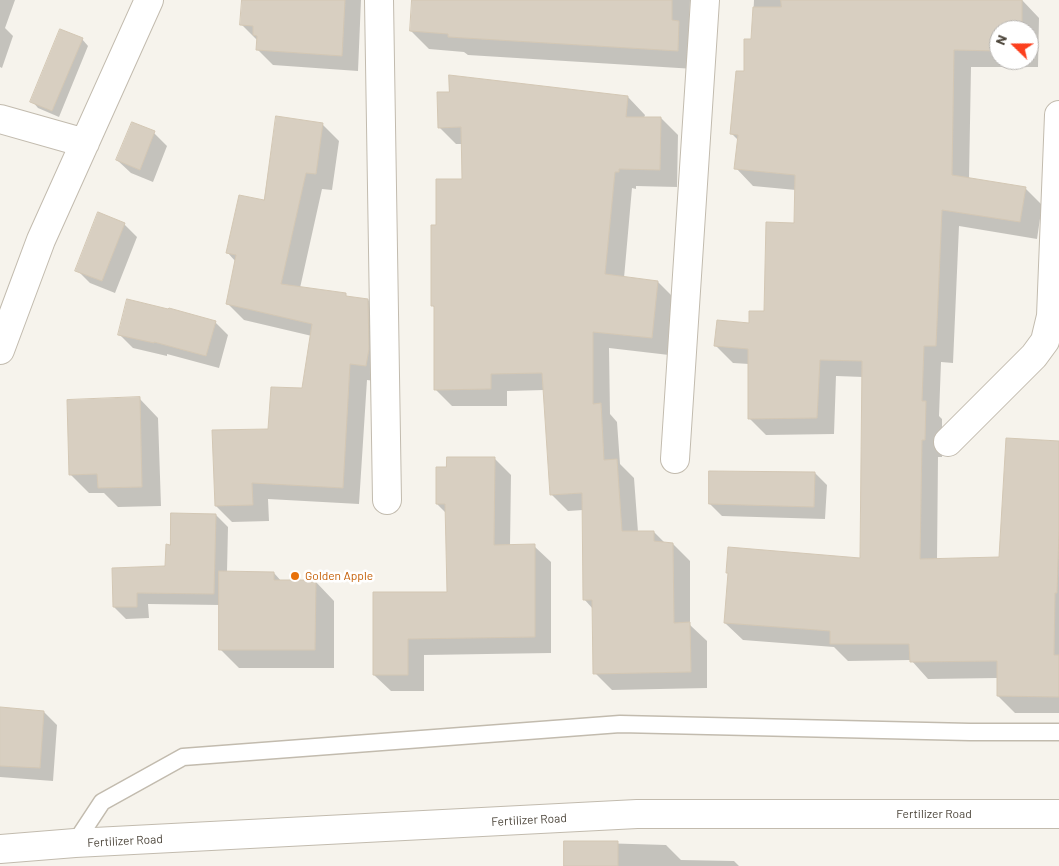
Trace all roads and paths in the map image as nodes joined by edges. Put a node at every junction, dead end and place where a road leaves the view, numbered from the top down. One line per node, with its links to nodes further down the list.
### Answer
1 (148, 0): 6 (street)
2 (379, 0): 10 (street)
3 (705, 0): 9 (street)
4 (1059, 115): 8 (street)
5 (0, 119): 6 (street)
6 (86, 143): 7 (street)
7 (0, 349)
8 (948, 442)
9 (674, 459)
10 (386, 500)
11 (1059, 732): 13 (lane)
12 (1059, 814): 13 (street, Fertilizer Road)
13 (75, 843): 14 (street, Fertilizer Road)
14 (0, 849)

